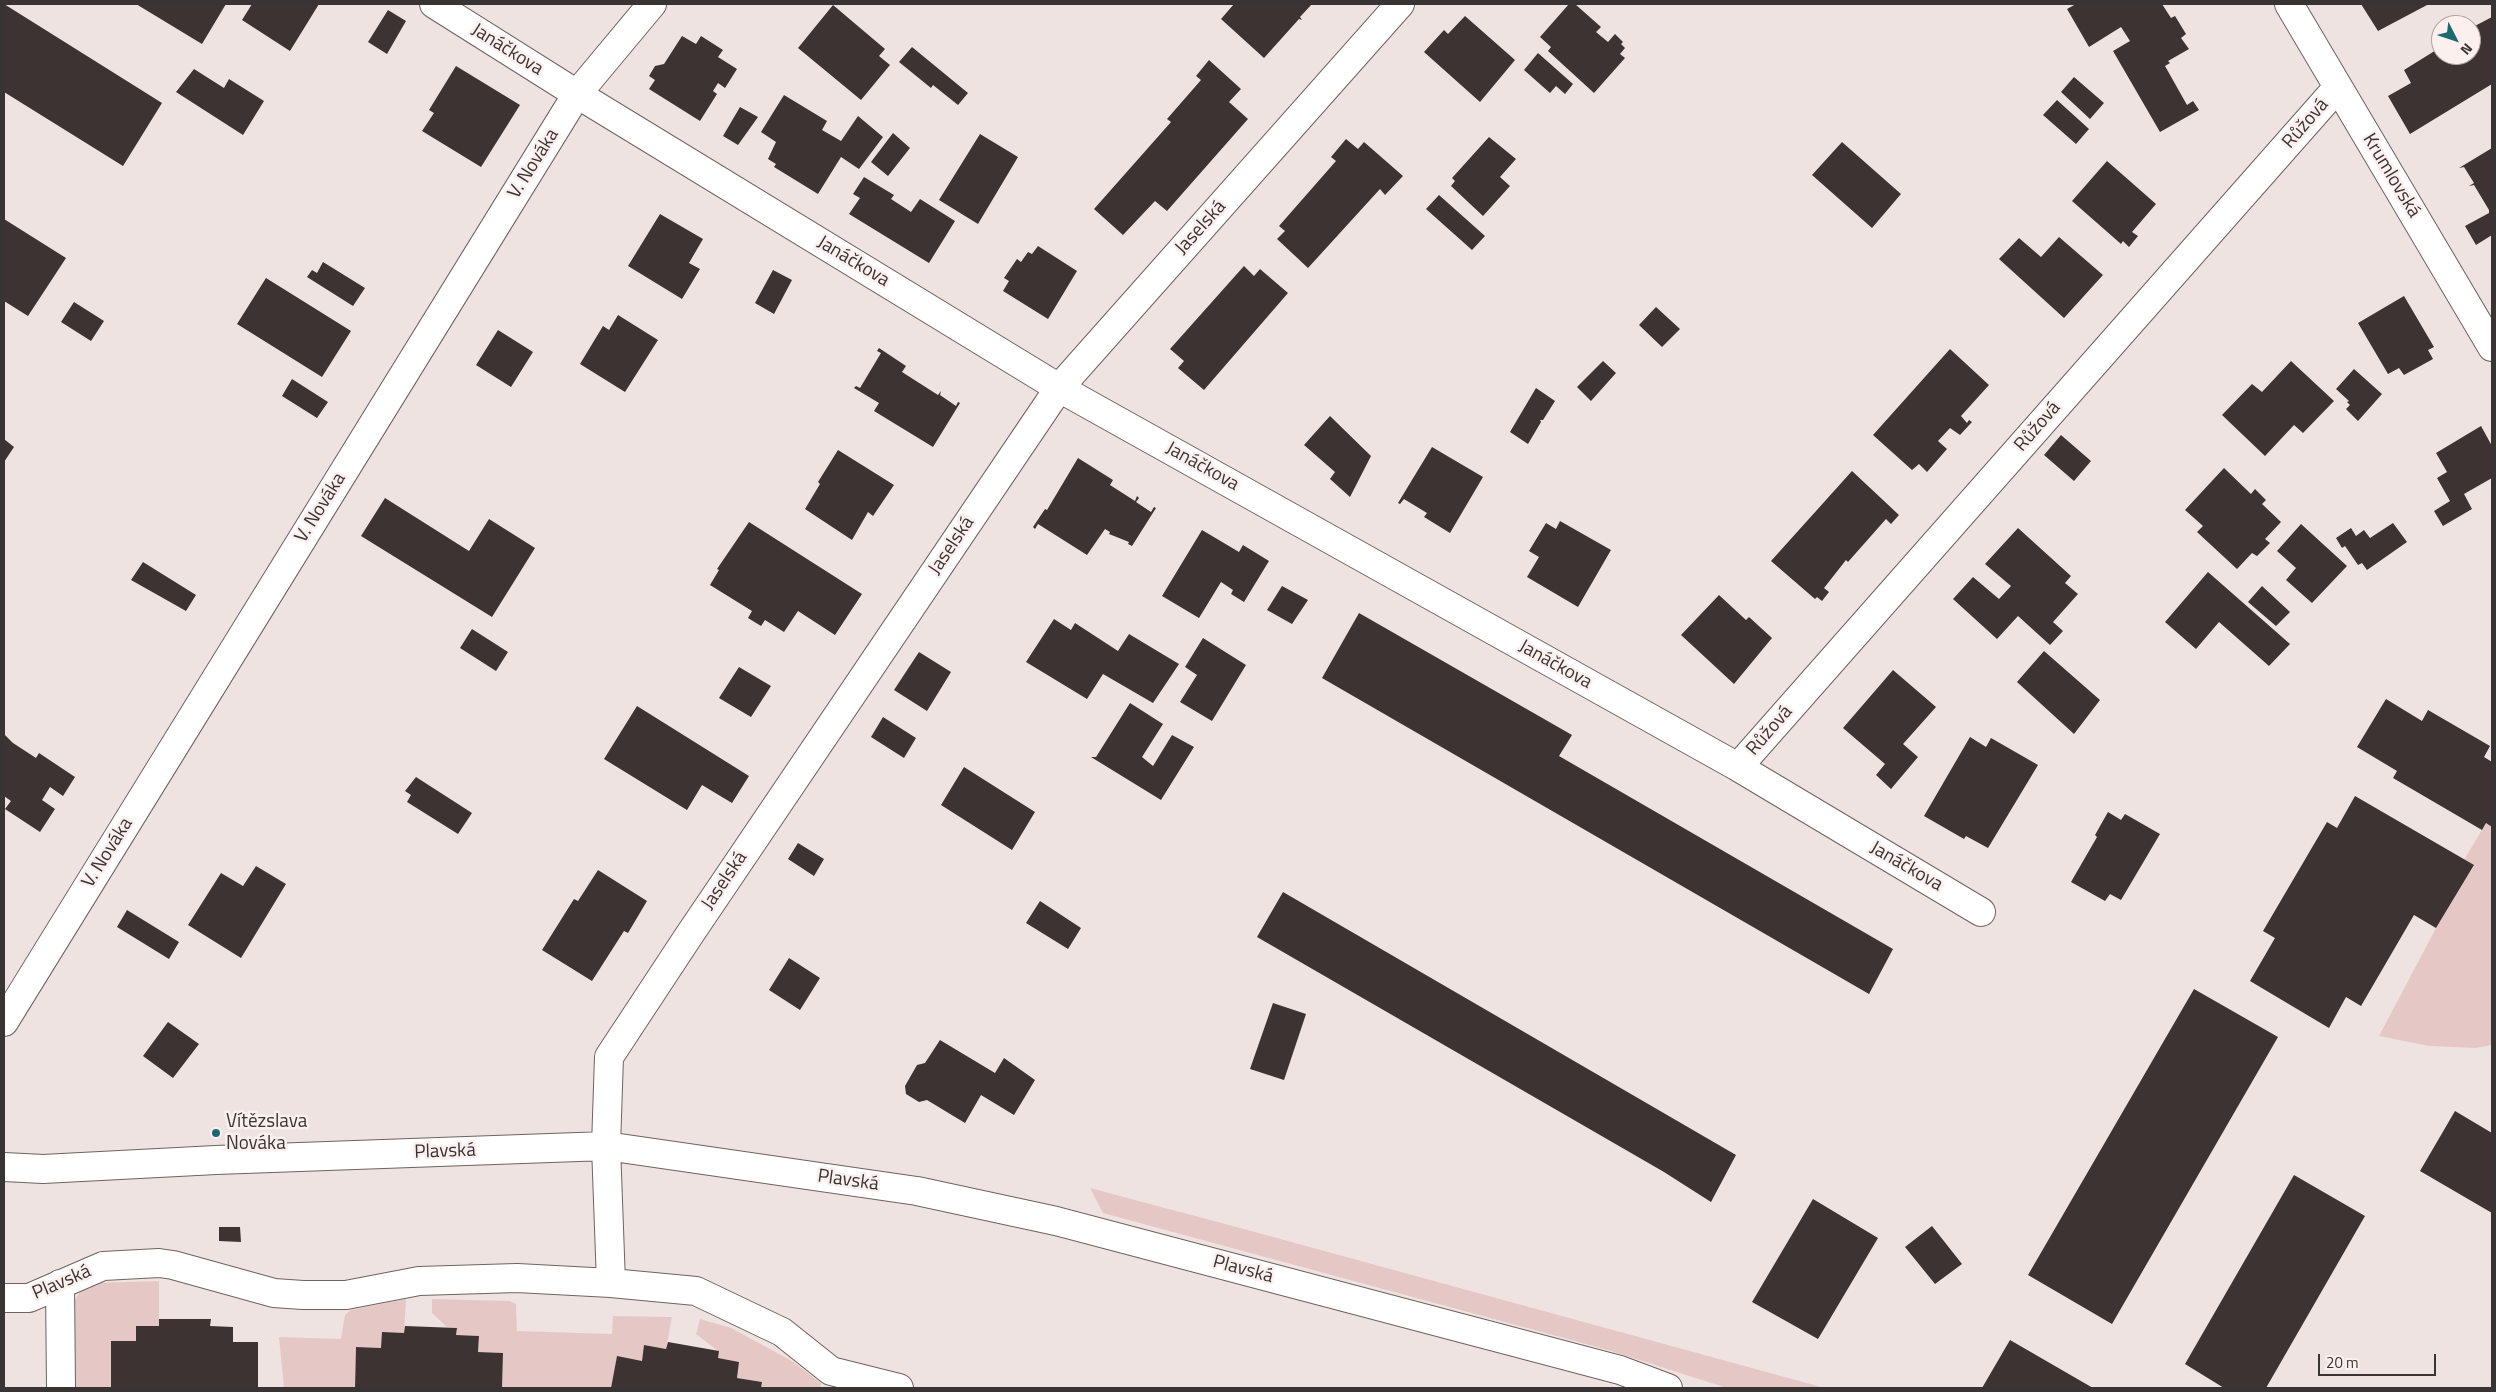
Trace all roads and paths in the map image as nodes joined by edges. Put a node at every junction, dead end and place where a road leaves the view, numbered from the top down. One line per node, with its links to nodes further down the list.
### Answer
1 (434, 4): 6 (street, Janáčkova)
2 (652, 4): 6 (street, V. Nováka)
3 (1400, 4): 8 (street, Jaselská)
4 (2289, 4): 5 (street, Krumlovská)
5 (2338, 87): 7 (street, Krumlovská); 9 (street, Růžová)
6 (577, 94): 8 (street, Janáčkova); 11 (street, V. Nováka)
7 (2492, 347)
8 (1059, 388): 9 (street, Janáčkova); 12 (street, Jaselská)
9 (1738, 767): 10 (street, Janáčkova)
10 (1981, 912)
11 (4, 1022)
12 (606, 1146): 13 (street, Plavská); 14 (street, Jaselská); 19 (street, Plavská)
13 (4, 1167)
14 (611, 1283): 15 (street, Plavská); 18 (street, Plavská)
15 (60, 1284): 16 (street, Plavská); 17 (street)
16 (4, 1298)
17 (61, 1388)
18 (899, 1388)
19 (1668, 1388)

